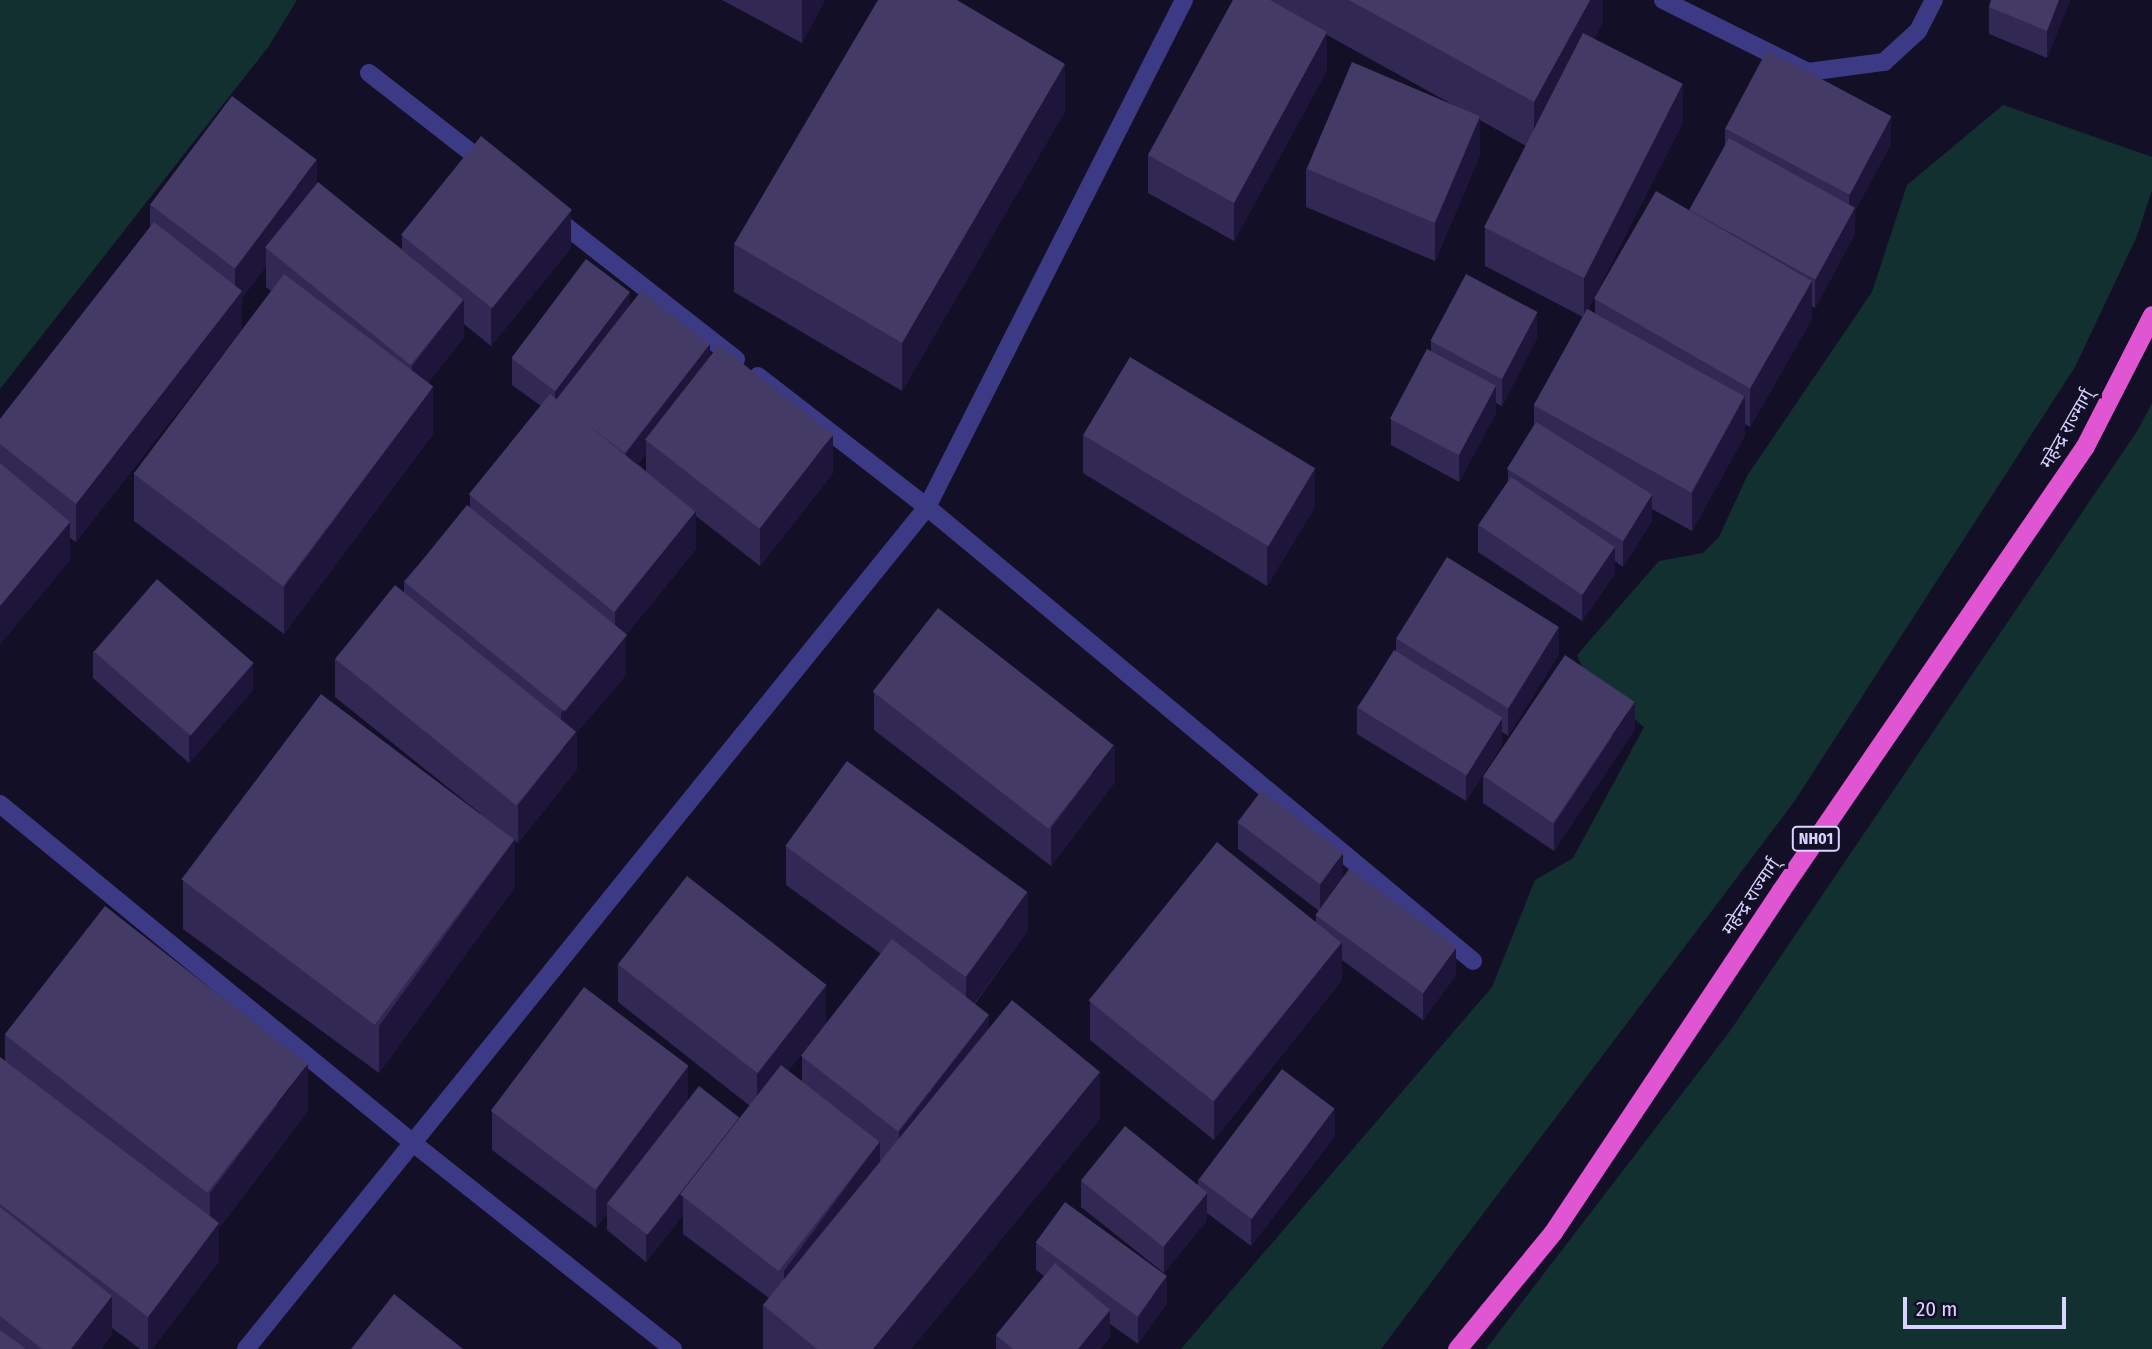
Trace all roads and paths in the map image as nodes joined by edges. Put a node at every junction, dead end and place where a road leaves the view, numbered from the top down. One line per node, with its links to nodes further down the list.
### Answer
1 (1184, 0): 8 (lane)
2 (1663, 0): 3 (lane)
3 (1934, 0)
4 (369, 73): 5 (lane)
5 (500, 175)
6 (544, 209): 8 (lane)
7 (2152, 315): 14 (highway, महेन्द्र राज्मार्ग् / NH01)
8 (926, 507): 10 (lane); 11 (lane)
9 (0, 804): 11 (lane)
10 (1473, 961)
11 (413, 1143): 12 (lane); 13 (lane)
12 (246, 1349)
13 (673, 1349)
14 (1457, 1349)

